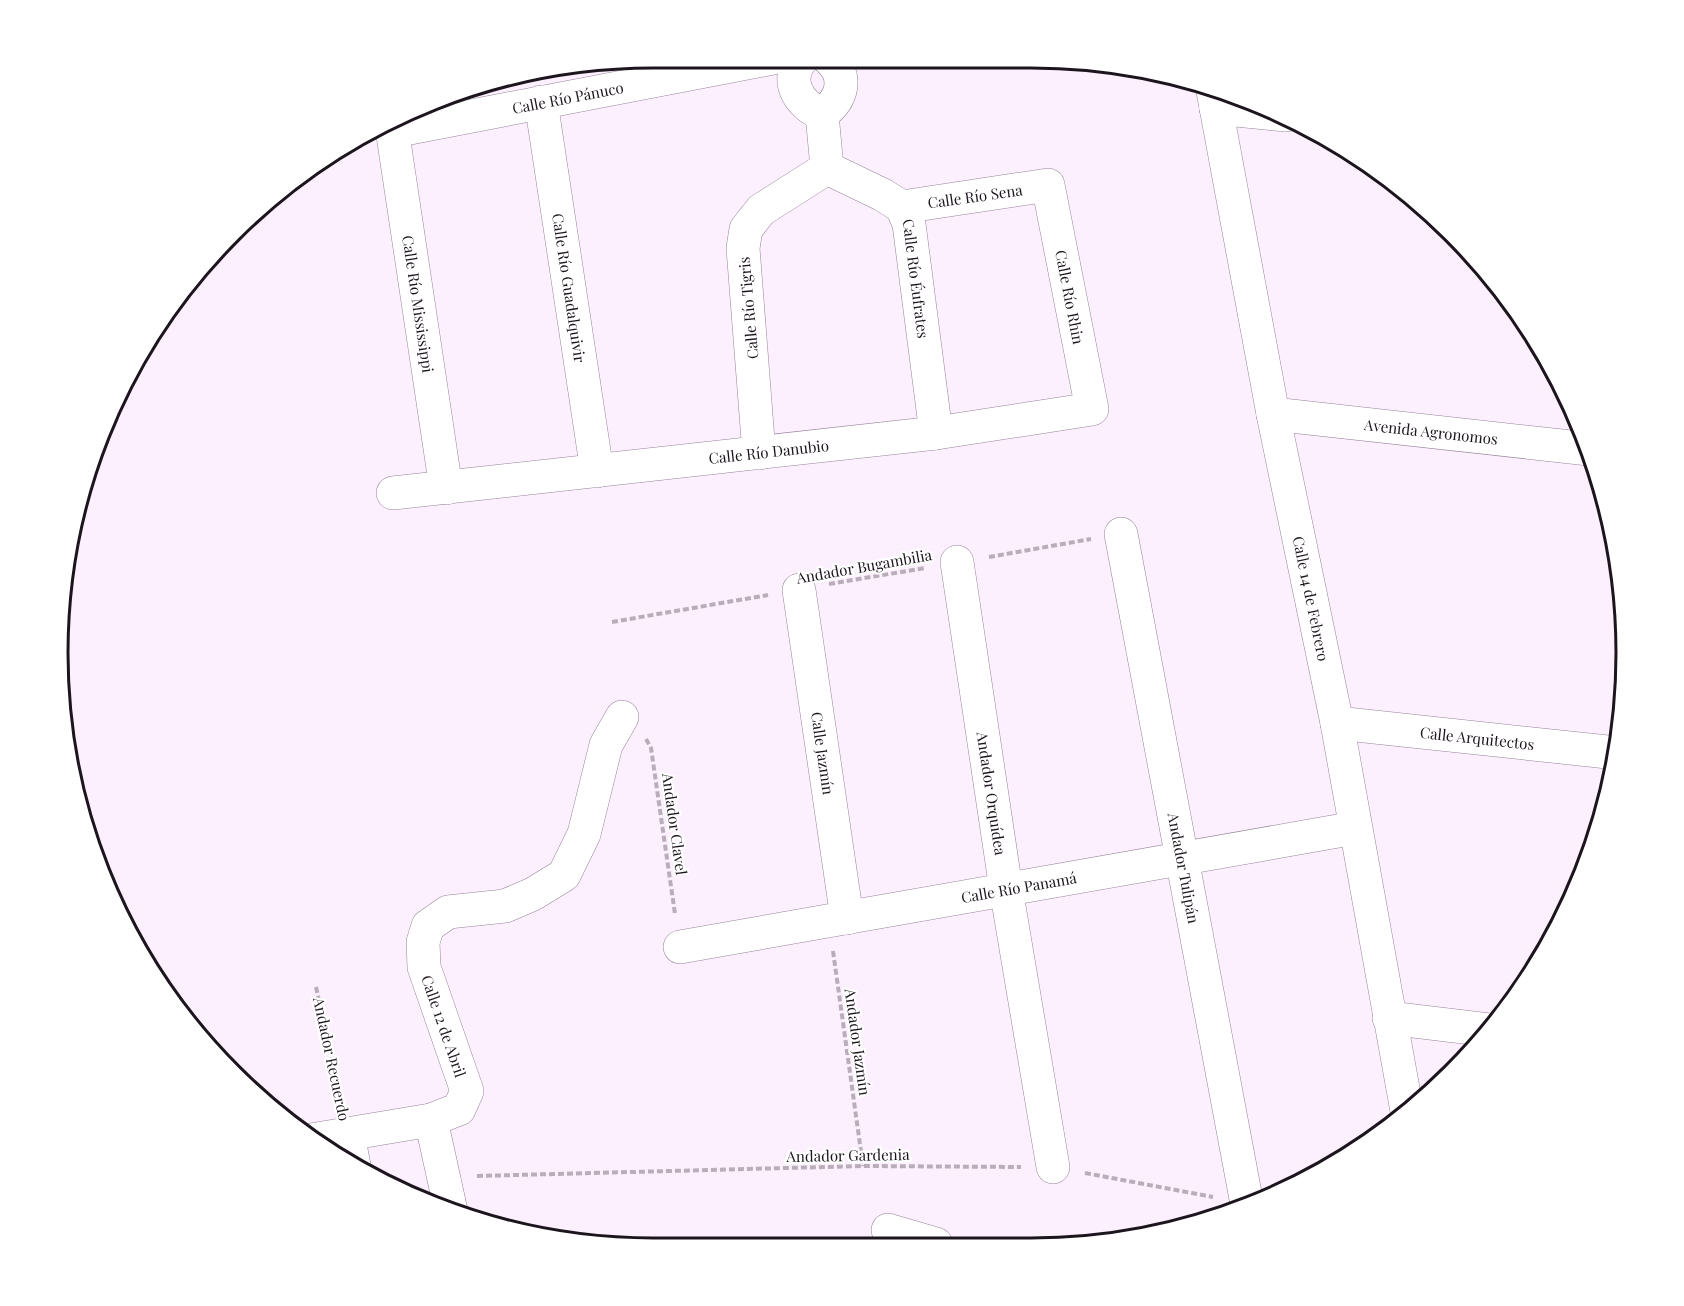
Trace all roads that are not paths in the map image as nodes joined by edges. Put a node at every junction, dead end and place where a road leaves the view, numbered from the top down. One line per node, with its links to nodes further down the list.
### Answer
1 (720, 68): 5 (street, Calle Río Pánuco)
2 (797, 68): 6 (street)
3 (837, 68): 6 (street)
4 (1214, 97): 13 (street, Calle 14 de Febrero)
5 (541, 102): 7 (street, Calle Río Pánuco); 17 (street, Calle Río Guadalquivir)
6 (822, 114): 9 (street)
7 (399, 126)
8 (392, 129): 18 (street, Calle Río Mississippi)
9 (827, 168): 11 (street, Calle Río Éufrates); 16 (street, Calle Río Tigris)
10 (1048, 185): 11 (street, Calle Río Sena); 12 (street, Calle Río Rhin)
11 (902, 207): 14 (street, Calle Río Éufrates)
12 (1092, 409): 14 (street, Calle Río Danubio)
13 (1273, 414): 15 (street, Avenida Agronomos); 24 (street, Calle 14 de Febrero)
14 (936, 433): 16 (street, Calle Río Danubio)
15 (1579, 448)
16 (759, 453): 17 (street, Calle Río Danubio)
17 (597, 471): 18 (street, Calle Río Danubio)
18 (446, 488): 19 (street, Calle Río Danubio)
19 (393, 493)
20 (1121, 534): 27 (street, Andador Tulipán)
21 (957, 562): 28 (street, Andador Orquídea)
22 (799, 590): 29 (street, Calle Jazmín)
23 (622, 717): 34 (street, Calle 12 de Abril)
24 (1337, 723): 25 (street, Calle Arquitectos); 26 (street, Calle 14 de Febrero)
25 (1607, 752)
26 (1355, 828): 27 (street, Calle Río Panamá); 31 (street, Calle 14 de Febrero)
27 (1181, 859): 28 (street, Calle Río Panamá); 39 (street, Andador Tulipán)
28 (1006, 889): 29 (street, Calle Río Panamá); 38 (street, Andador Orquídea)
29 (838, 919): 30 (street, Calle Río Panamá)
30 (680, 947)
31 (1389, 1018): 32 (street); 33 (street, Calle 14 de Febrero)
32 (1479, 1029)
33 (1405, 1103)
34 (431, 1120): 35 (street, Calle 12 de Abril); 40 (street)
35 (348, 1134): 36 (street, Calle 12 de Abril); 37 (street, Andador Recuerdo)
36 (325, 1138)
37 (352, 1155)
38 (1053, 1167)
39 (1246, 1197)
40 (449, 1201)
41 (888, 1230): 42 (street)
42 (915, 1238)

